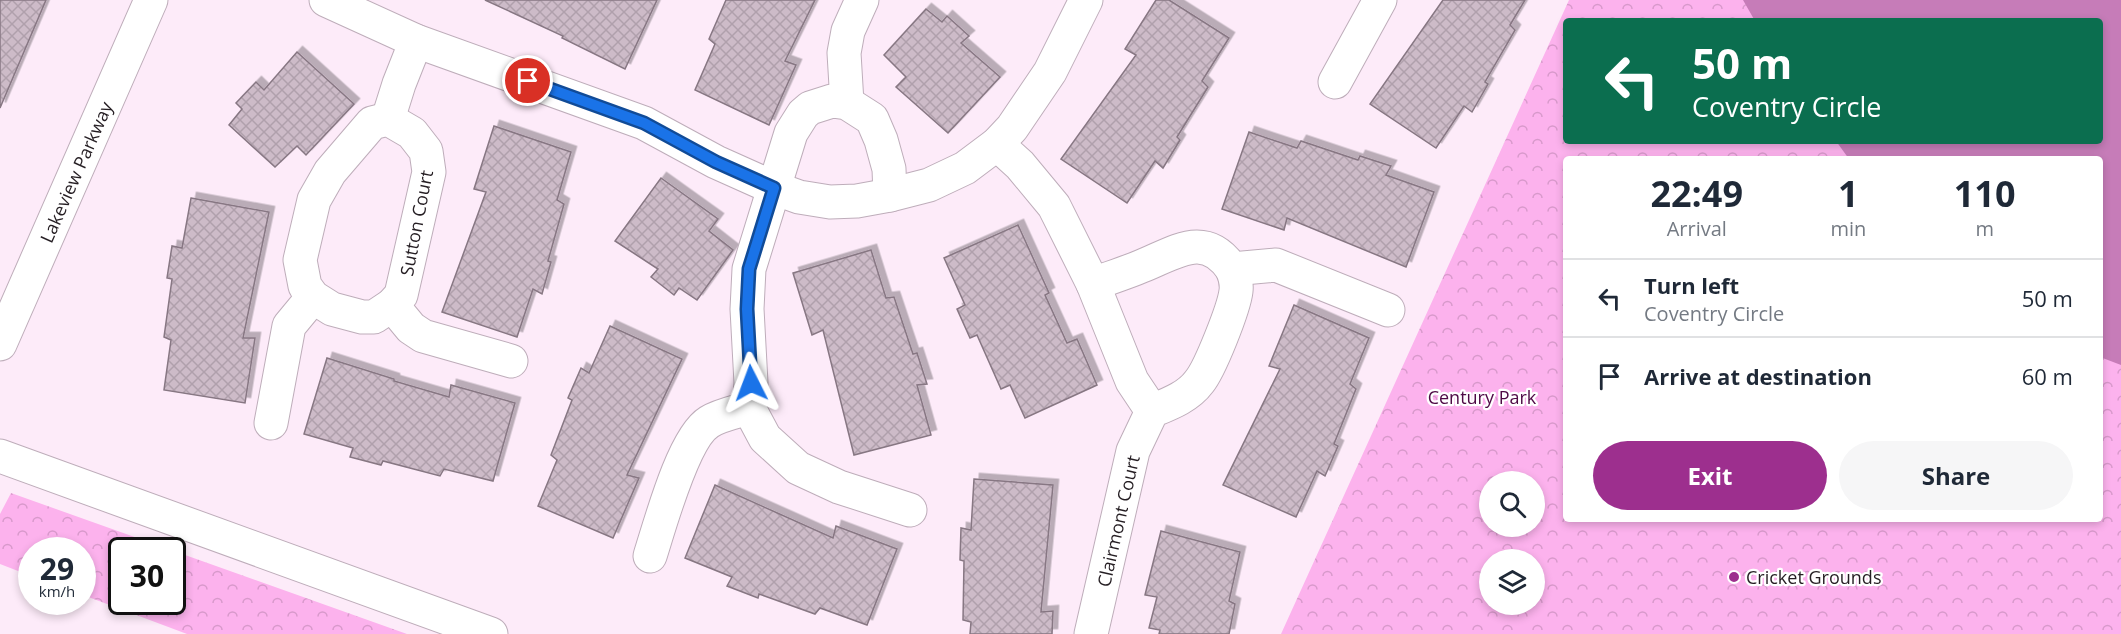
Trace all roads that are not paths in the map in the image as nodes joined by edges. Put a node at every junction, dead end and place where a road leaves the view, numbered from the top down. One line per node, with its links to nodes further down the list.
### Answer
1 (152, 0): 18 (street, Lakeview Parkway)
2 (326, 0): 6 (street)
3 (862, 0): 8 (street)
4 (1086, 0): 10 (street)
5 (1380, 0): 7 (street)
6 (416, 41): 9 (street); 11 (street)
7 (1335, 82)
8 (847, 103): 11 (street); 12 (street)
9 (388, 119): 15 (street); 16 (street, Sutton Court)
10 (996, 144): 12 (street); 14 (street)
11 (774, 188): 12 (street); 20 (street)
12 (891, 195)
13 (1232, 269): 14 (street); 17 (street); 21 (street)
14 (1093, 284): 21 (street)
15 (313, 297): 16 (street); 22 (street)
16 (392, 305): 19 (street)
17 (1388, 310)
18 (0, 344)
19 (511, 362)
20 (748, 408): 24 (street); 25 (street)
21 (1152, 411): 27 (street, Clairmont Court)
22 (270, 423)
23 (0, 456): 26 (street)
24 (910, 510)
25 (650, 556)
26 (491, 634)
27 (1091, 634)

